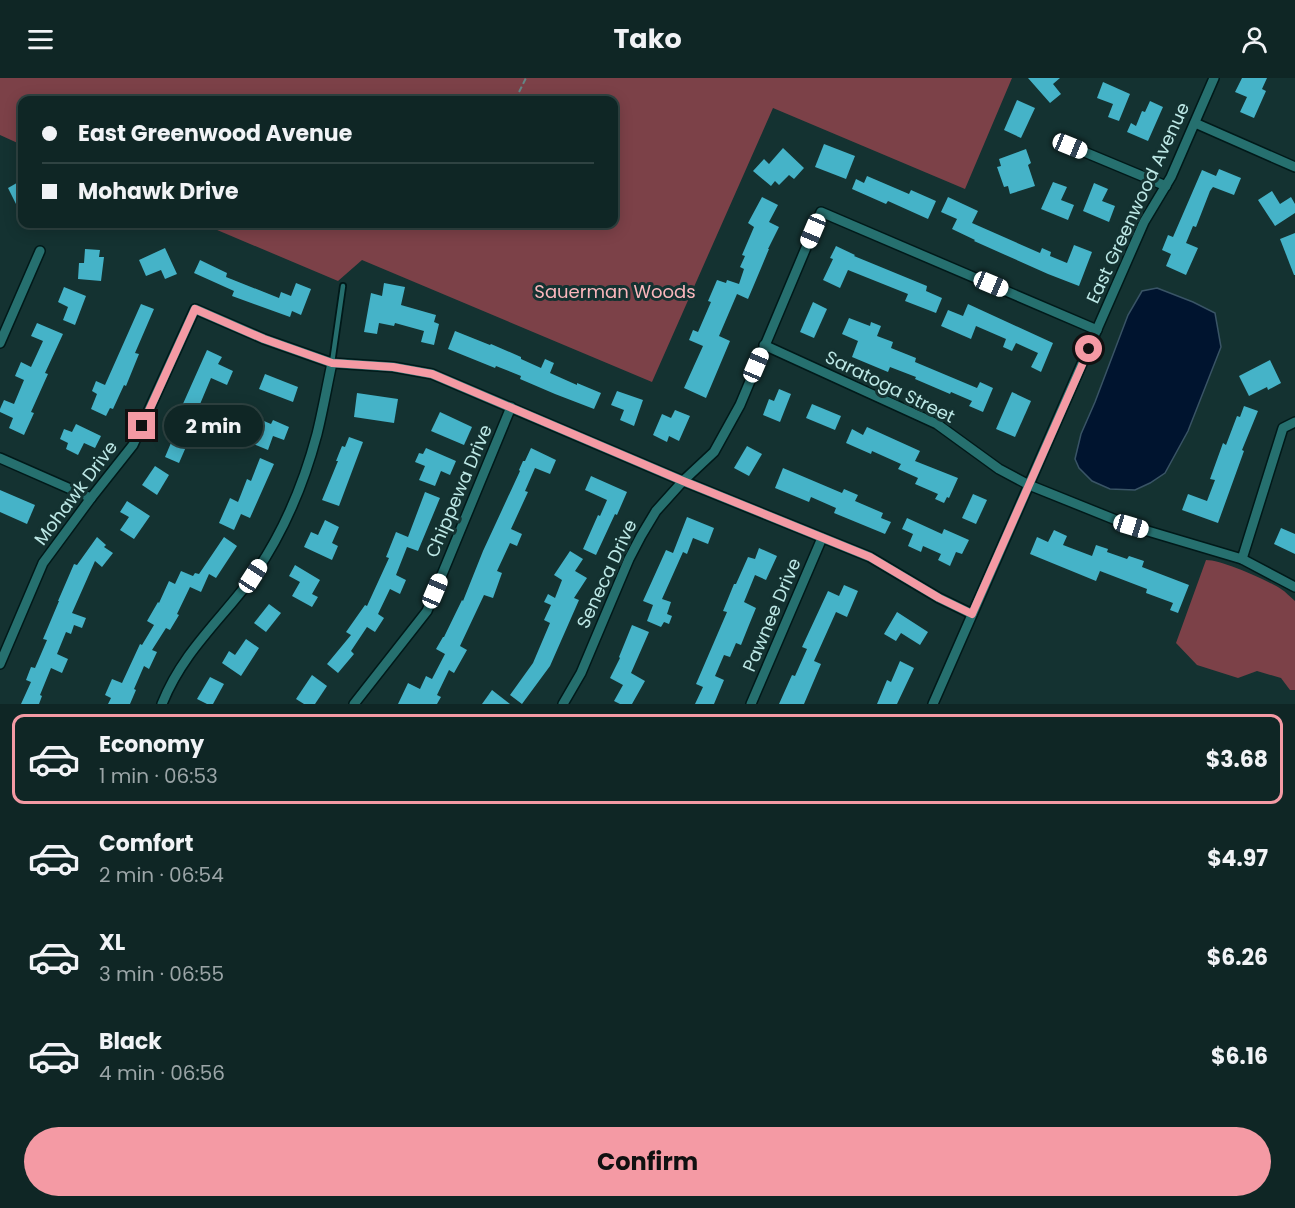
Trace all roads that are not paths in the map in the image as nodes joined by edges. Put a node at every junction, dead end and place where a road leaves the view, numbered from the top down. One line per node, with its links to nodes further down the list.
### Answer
1 (1214, 78): 2 (street, East Greenwood Avenue)
2 (1195, 123): 4 (street); 5 (street, East Greenwood Avenue)
3 (1070, 146): 5 (street)
4 (1295, 167)
5 (1166, 186): 8 (street, East Greenwood Avenue)
6 (40, 251): 9 (street)
7 (343, 286): 11 (lane)
8 (1097, 330): 10 (street, Seneca Drive); 16 (street, East Greenwood Avenue)
9 (0, 343)
10 (765, 345): 15 (street, Seneca Drive); 16 (street, Saratoga Street)
11 (332, 363): 12 (street); 17 (street, Mohawk Drive); 23 (street)
12 (511, 407): 15 (street); 24 (street, Chippewa Drive)
13 (1295, 422): 19 (street)
14 (0, 458): 17 (street)
15 (683, 481): 18 (street); 25 (street, Seneca Drive)
16 (1029, 485): 19 (street, Saratoga Street); 21 (street, East Greenwood Avenue)
17 (91, 498): 22 (street, Mohawk Drive)
18 (822, 538): 21 (street); 26 (street, Pawnee Drive)
19 (1242, 560): 20 (street, Saratoga Street)
20 (1295, 587)
21 (972, 614): 27 (street, East Greenwood Avenue)
22 (0, 664)
23 (162, 704)
24 (354, 704)
25 (563, 704)
26 (752, 704)
27 (933, 704)

